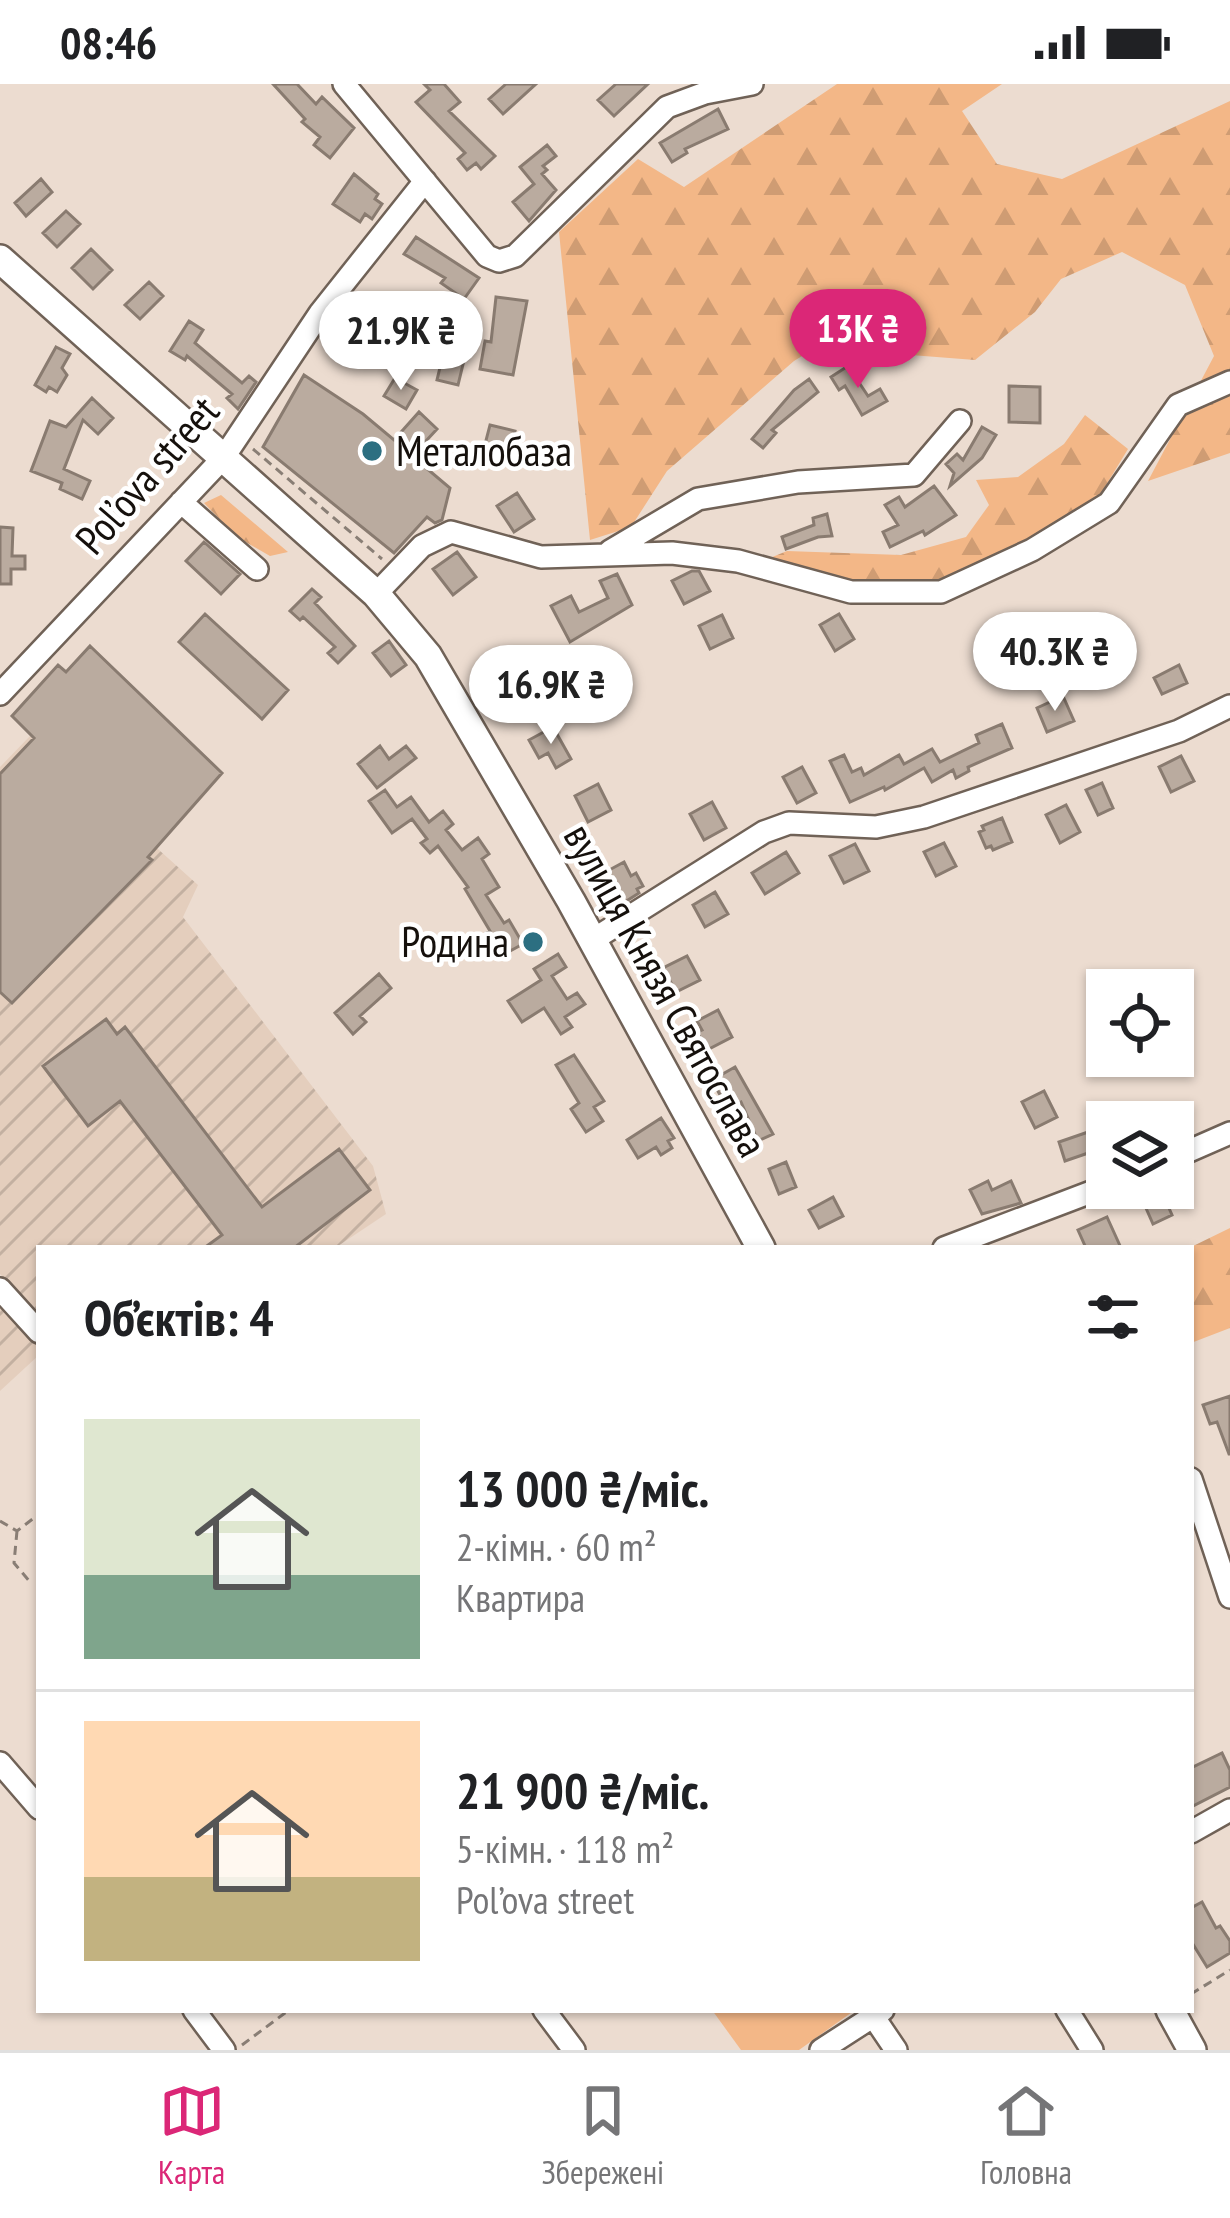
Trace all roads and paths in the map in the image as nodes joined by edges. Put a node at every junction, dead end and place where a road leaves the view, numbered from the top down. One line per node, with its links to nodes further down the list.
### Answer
1 (344, 84): 3 (street)
2 (752, 84): 3 (street)
3 (425, 181): 7 (street, Pol’ova street)
4 (0, 259): 7 (main road, вулиця Князя Святослава)
5 (1230, 382): 9 (street)
6 (960, 421): 9 (street)
7 (230, 446): 8 (street, Pol’ova street); 11 (path); 12 (main road, вулиця Князя Святослава)
8 (181, 502): 10 (street); 13 (street, Pol’ova street)
9 (604, 555): 11 (street)
10 (257, 569)
11 (398, 572): 12 (street)
12 (376, 594): 15 (main road, вулиця Князя Святослава)
13 (0, 694)
14 (1230, 706): 15 (street)
15 (591, 941): 19 (main road, вулиця Князя Святослава)
16 (1230, 1133): 17 (street)
17 (1194, 1149)
18 (1086, 1194): 20 (street)
19 (759, 1245)
20 (952, 1245)
21 (0, 1289): 22 (street)
22 (36, 1329)
23 (1194, 1488): 28 (street)
24 (36, 1516): 26 (path)
25 (0, 1521): 26 (path)
26 (17, 1532): 27 (path)
27 (31, 1583)
28 (1230, 1598)
29 (0, 1763): 30 (street)
30 (36, 1805)
31 (1230, 1810): 32 (street)
32 (1194, 1830)
33 (1230, 1970): 34 (path)
34 (1194, 1992)
35 (196, 2013): 41 (street)
36 (285, 2013): 42 (path)
37 (546, 2013): 43 (street)
38 (878, 2013): 44 (street); 45 (street)
39 (1069, 2013): 46 (street)
40 (1172, 2013): 47 (main road)
41 (224, 2050)
42 (236, 2050)
43 (574, 2050)
44 (820, 2050)
45 (896, 2050)
46 (1092, 2050)
47 (1192, 2050)

